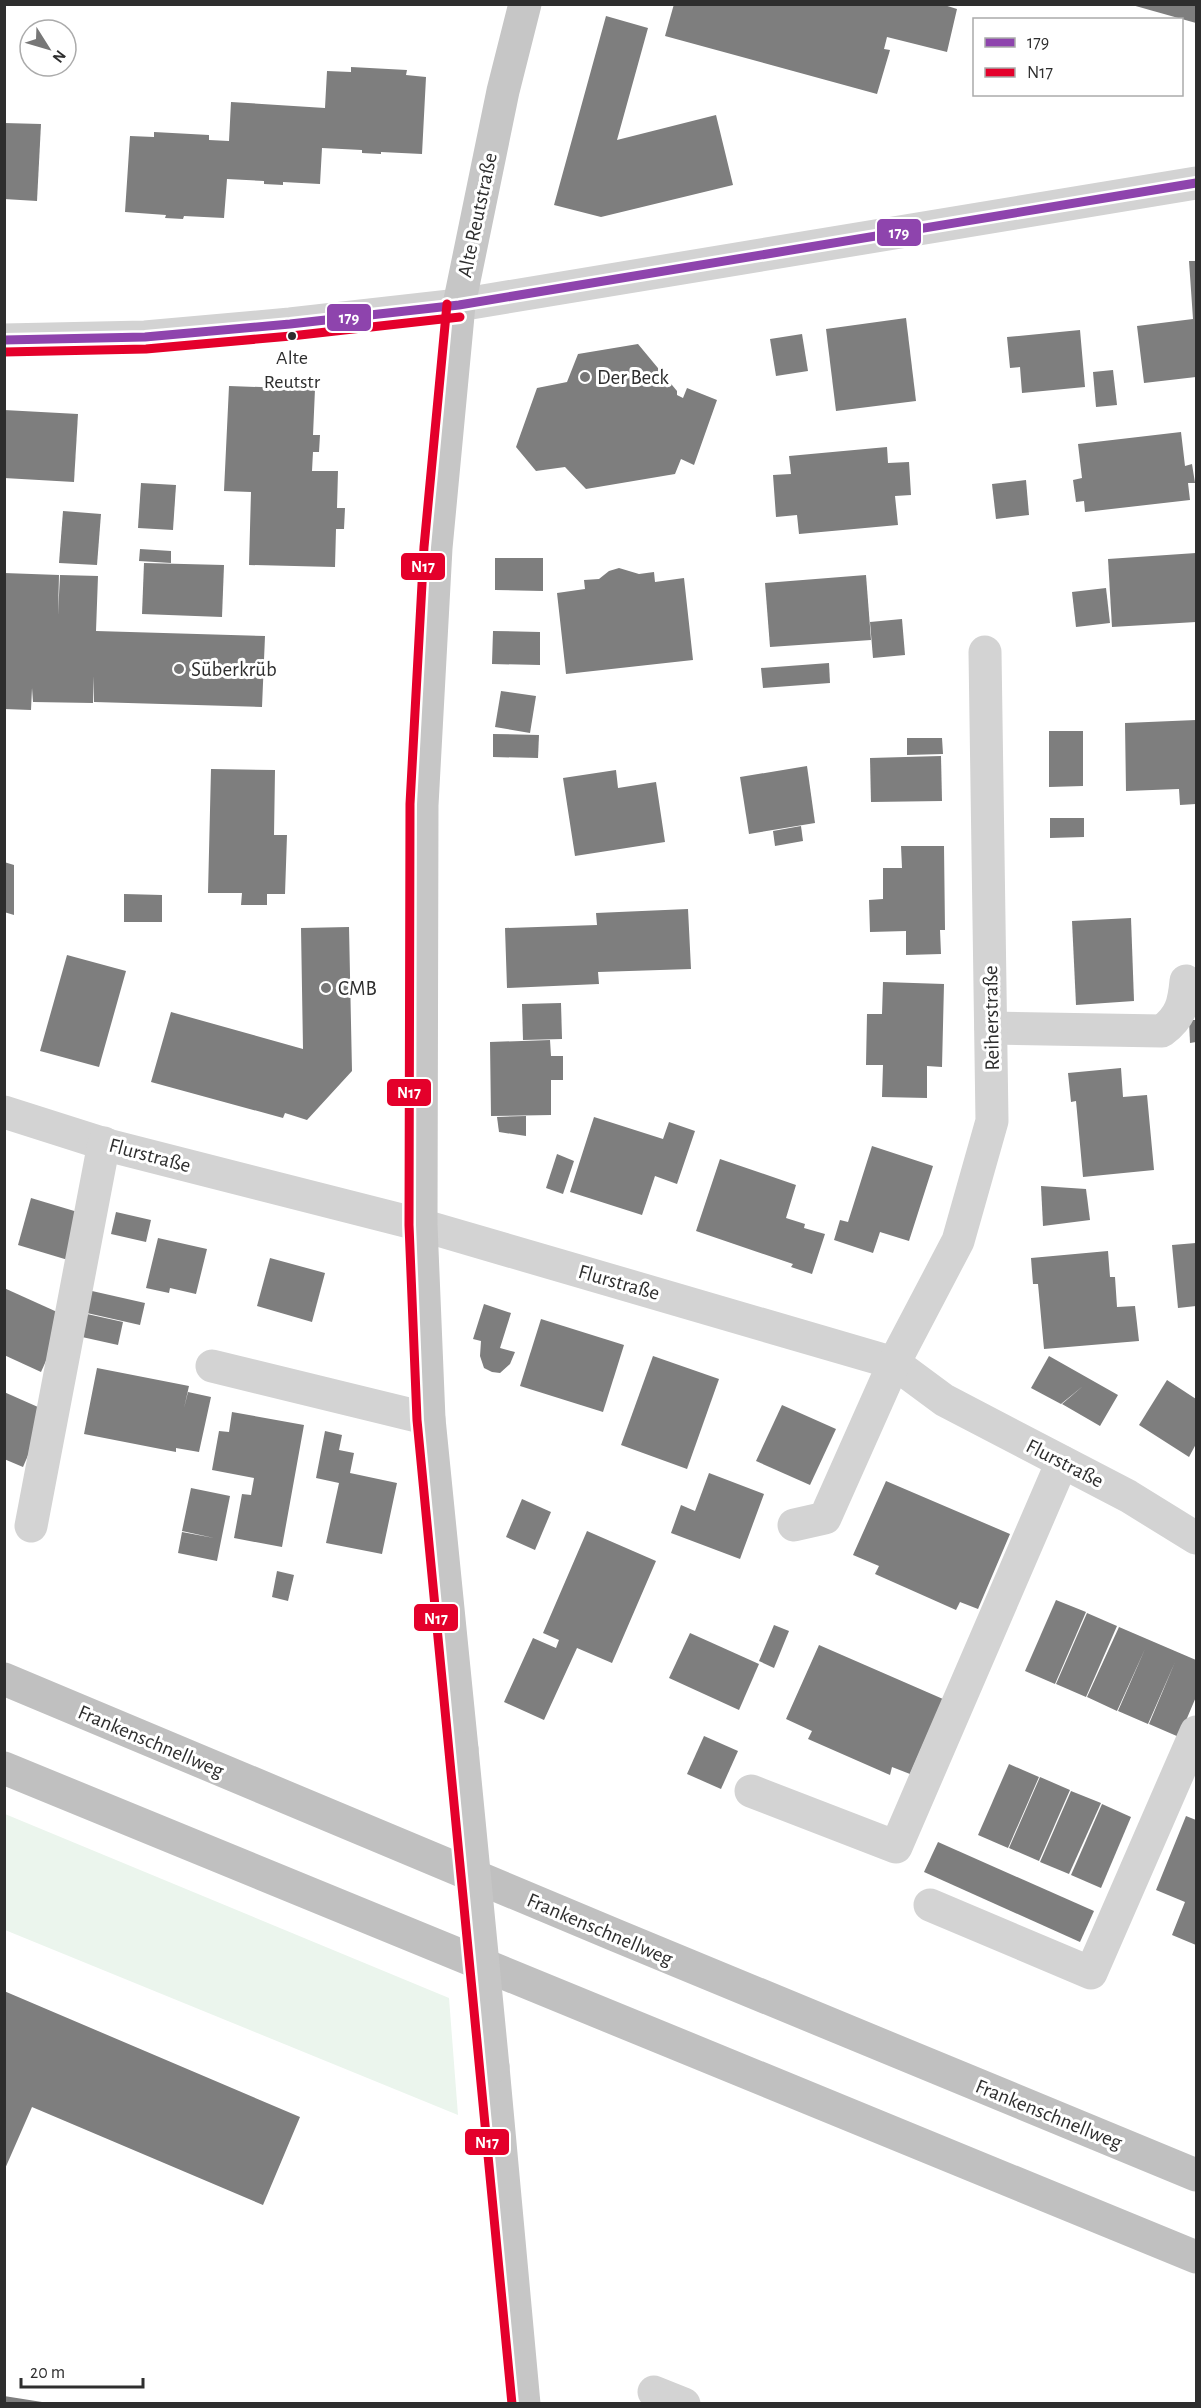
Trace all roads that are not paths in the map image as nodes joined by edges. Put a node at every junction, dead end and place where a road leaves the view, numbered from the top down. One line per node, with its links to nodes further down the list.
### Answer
1 (525, 4): 3 (main road, Alte Reutstraße)
2 (1197, 183): 3 (street)
3 (459, 305): 4 (street); 10 (main road, Alte Reutstraße)
4 (4, 340)
5 (985, 652): 7 (street, Reiherstraße)
6 (1186, 981): 7 (street)
7 (991, 1028): 11 (street, Reiherstraße)
8 (4, 1112): 9 (street, Flurstraße)
9 (104, 1143): 10 (street, Flurstraße); 16 (street)
10 (421, 1225): 11 (street, Flurstraße); 13 (main road, Alte Reutstraße)
11 (894, 1362): 14 (street, Flurstraße); 15 (street, Reiherstraße)
12 (212, 1366): 13 (street)
13 (429, 1419): 25 (main road, Alte Reutstraße, bridge)
14 (1062, 1462): 17 (street, Flurstraße); 21 (street)
15 (794, 1525)
16 (31, 1526)
17 (1197, 1538)
18 (4, 1679): 23 (highway, Frankenschnellweg)
19 (1197, 1732): 22 (street)
20 (4, 1768): 24 (highway)
21 (751, 1791)
22 (930, 1905)
23 (1197, 2175)
24 (1197, 2257)
25 (524, 2403)

